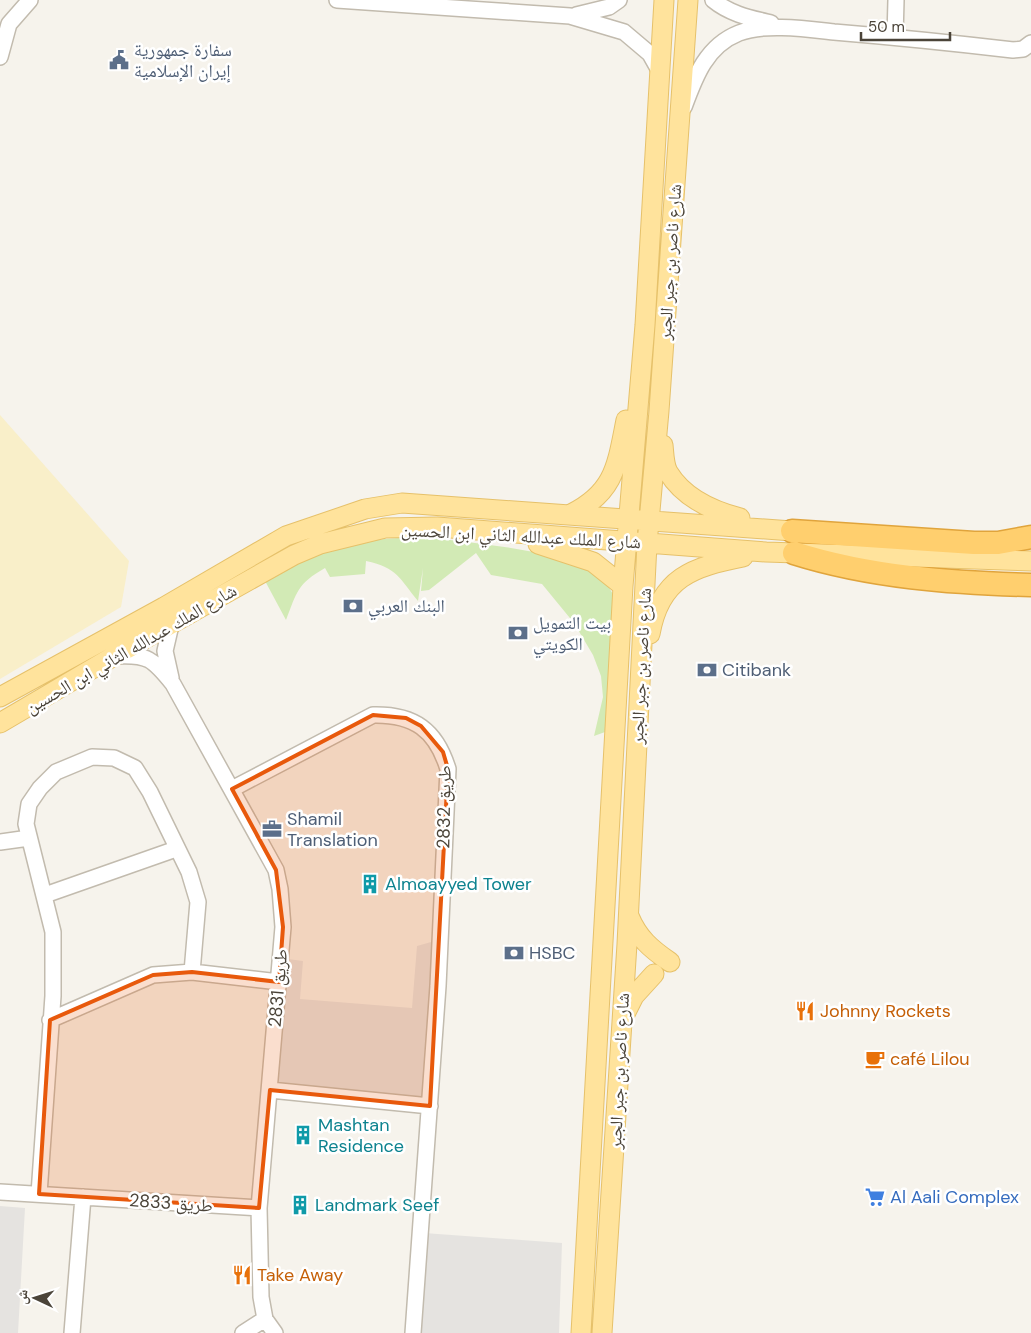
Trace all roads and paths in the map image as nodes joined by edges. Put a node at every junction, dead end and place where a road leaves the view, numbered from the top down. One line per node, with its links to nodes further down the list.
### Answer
1 (30, 0): 13 (street)
2 (337, 0): 8 (street)
3 (619, 0): 9 (street)
4 (664, 0): 14 (main road, شارع ناصر بن جبر الجبر)
5 (688, 0): 15 (main road, شارع ناصر بن جبر الجبر)
6 (713, 0): 10 (street)
7 (896, 0): 11 (street)
8 (488, 5): 9 (street)
9 (570, 16): 14 (street)
10 (782, 27): 11 (street); 15 (street)
11 (895, 37): 12 (street)
12 (1031, 43)
13 (0, 57)
14 (659, 70): 16 (main road, شارع ناصر بن جبر الجبر)
15 (680, 116): 17 (main road, شارع ناصر بن جبر الجبر)
16 (641, 363): 18 (main road); 19 (main road, شارع ناصر بن جبر الجبر)
17 (659, 411): 20 (main road, شارع ناصر بن جبر الجبر); 21 (main road)
18 (571, 514): 19 (main road, شارع الملك عبدالله الثاني ابن الحسين); 35 (main road, شارع الملك عبدالله الثاني ابن الحسين)
19 (629, 518): 20 (main road, شارع الملك عبدالله الثاني ابن الحسين); 24 (main road, شارع ناصر بن جبر الجبر)
20 (649, 520): 21 (main road, شارع الملك عبدالله الثاني ابن الحسين); 25 (main road, شارع ناصر بن جبر الجبر)
21 (792, 531): 23 (highway)
22 (498, 533): 24 (main road, شارع الملك عبدالله الثاني ابن الحسين); 30 (main road); 31 (main road, شارع الملك عبدالله الثاني ابن الحسين)
23 (1031, 538)
24 (627, 542): 25 (main road, شارع الملك عبدالله الثاني ابن الحسين); 30 (main road, شارع ناصر بن جبر الجبر)
25 (647, 544): 26 (main road, شارع الملك عبدالله الثاني ابن الحسين); 34 (main road, شارع ناصر بن جبر الجبر)
26 (766, 552): 27 (main road, شارع الملك عبدالله الثاني ابن الحسين); 34 (main road)
27 (794, 554): 28 (main road, شارع الملك عبدالله الثاني ابن الحسين); 29 (highway)
28 (1031, 562)
29 (1031, 585)
30 (623, 586): 58 (main road, شارع ناصر بن جبر الجبر)
31 (171, 625): 32 (main road, شارع الملك عبدالله الثاني ابن الحسين); 33 (street, طريق 2831)
32 (114, 656): 33 (street, طريق 2831); 36 (main road, شارع الملك عبدالله الثاني ابن الحسين)
33 (173, 684): 37 (street, طريق 2831)
34 (640, 689): 42 (main road, شارع ناصر بن جبر الجبر)
35 (0, 697)
36 (0, 723)
37 (232, 789): 46 (street, طريق 2831); 52 (street, طريق 2832)
38 (28, 838): 39 (street); 40 (street); 41 (street)
39 (0, 842)
40 (176, 849): 41 (street); 44 (street)
41 (45, 895): 47 (street)
42 (628, 913): 43 (main road); 50 (main road, شارع ناصر بن جبر الجبر)
43 (670, 962)
44 (192, 972): 46 (street); 48 (street)
45 (654, 974): 50 (main road)
46 (278, 982): 51 (street, طريق 2831)
47 (53, 996): 48 (street); 49 (street)
48 (86, 1005): 49 (street)
49 (50, 1020): 54 (street)
50 (621, 1023): 63 (main road, شارع ناصر بن جبر الجبر)
51 (270, 1090): 52 (street); 56 (street, طريق 2831)
52 (430, 1106): 62 (street, طريق 2832)
53 (0, 1192): 54 (street, طريق 2833)
54 (39, 1194): 55 (street, طريق 2833)
55 (83, 1197): 56 (street, طريق 2833); 59 (street)
56 (259, 1208): 57 (street, طريق 2831)
57 (265, 1318): 60 (street); 61 (street, طريق 2831)
58 (581, 1332)
59 (72, 1333)
60 (243, 1333)
61 (275, 1333)
62 (413, 1333)
63 (602, 1333)

